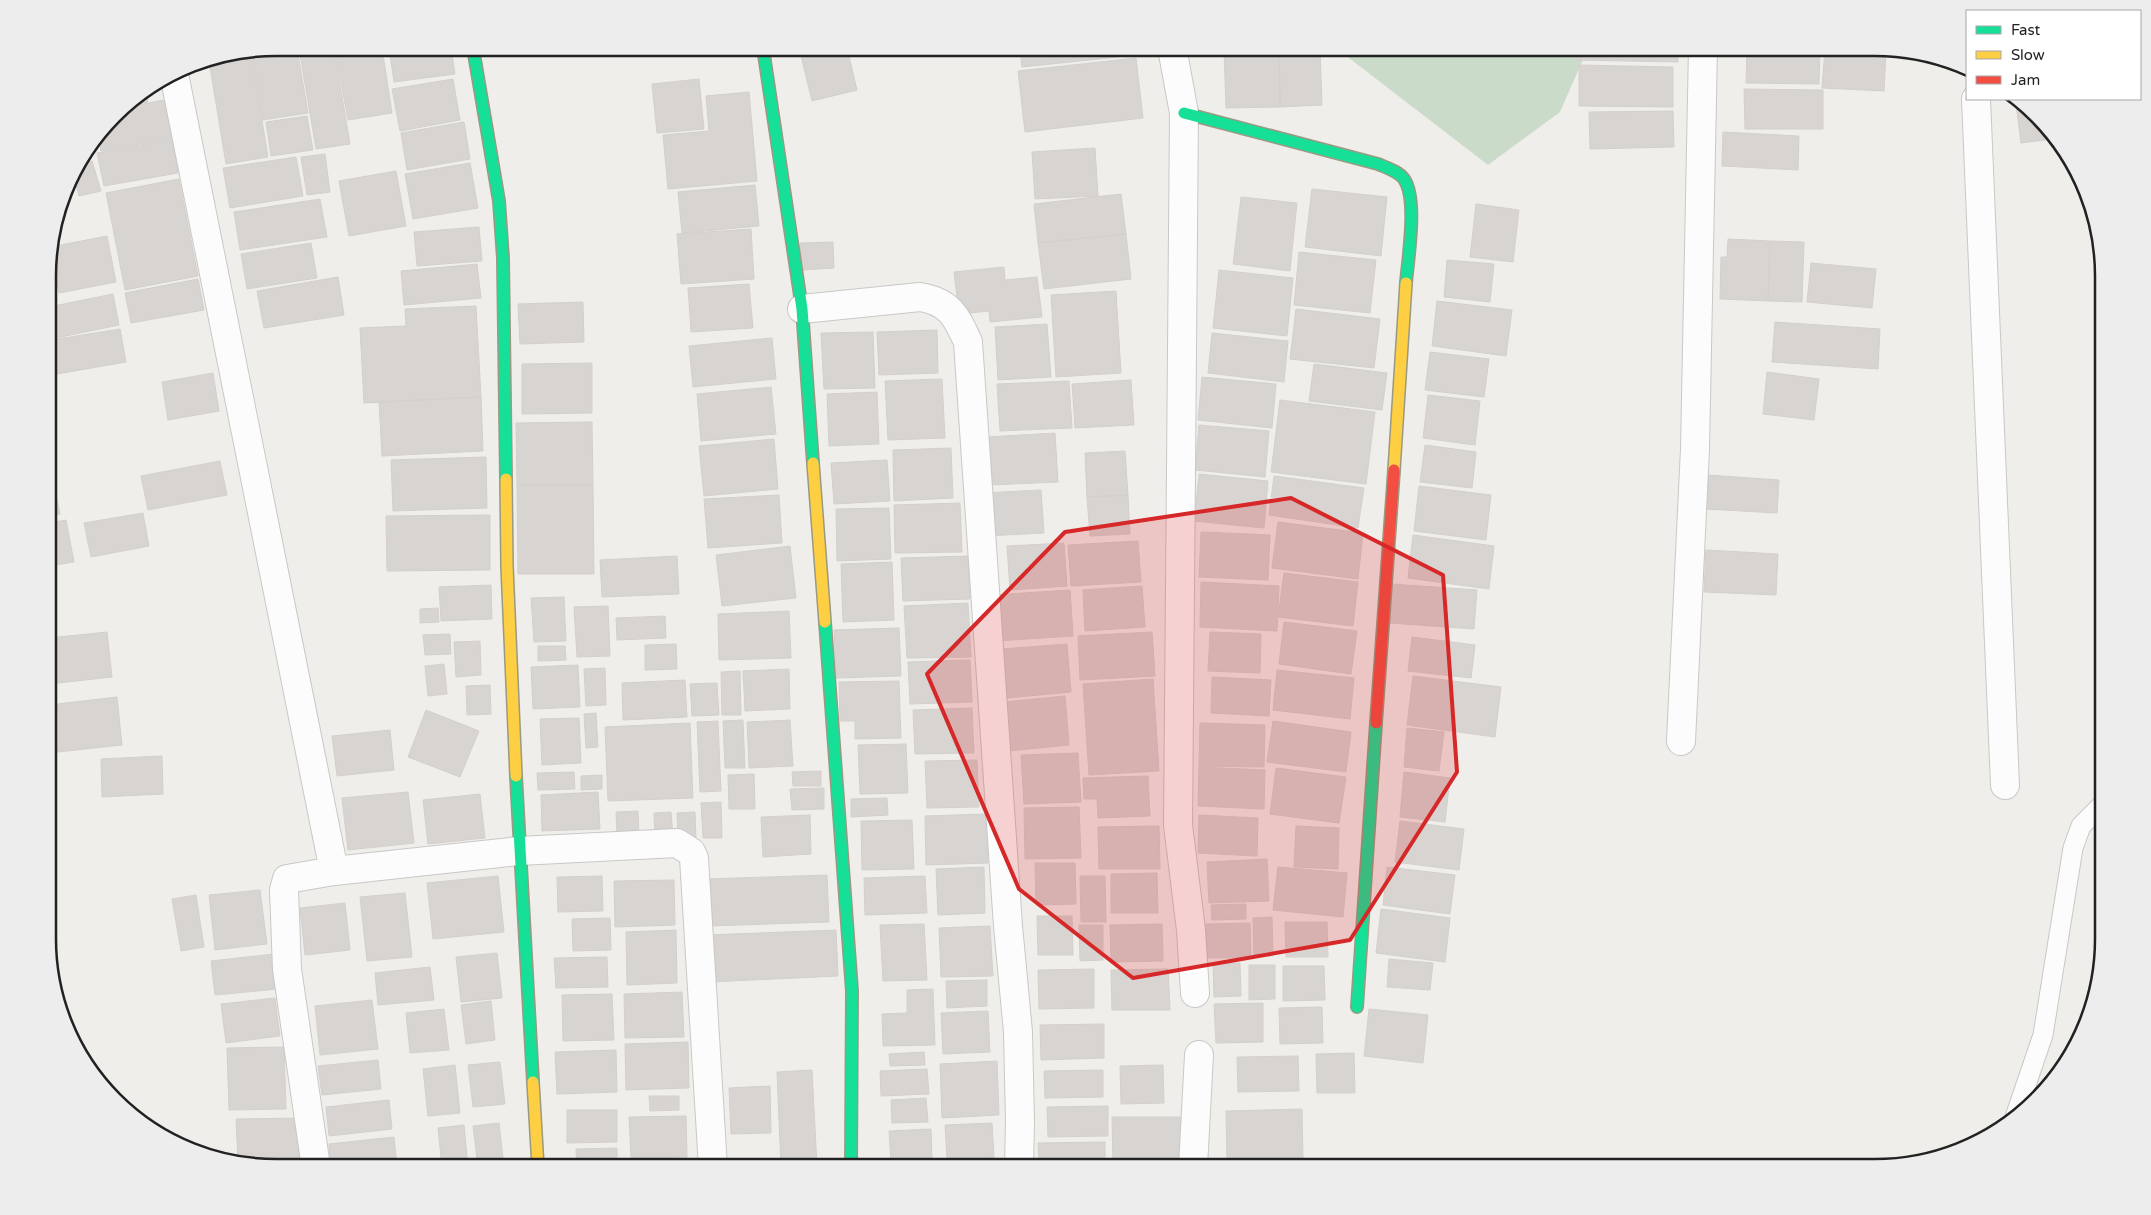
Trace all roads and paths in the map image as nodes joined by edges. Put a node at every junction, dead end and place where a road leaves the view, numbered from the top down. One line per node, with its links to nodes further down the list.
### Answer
1 (474, 56): 12 (street)
2 (764, 56): 8 (street)
3 (1173, 56): 7 (street)
4 (1703, 56): 9 (street)
5 (175, 81): 13 (street)
6 (1976, 100): 10 (street)
7 (1184, 113): 14 (street); 15 (street)
8 (802, 309): 21 (street); 22 (street)
9 (1681, 741)
10 (2005, 785)
11 (2095, 812): 17 (lane)
12 (519, 851): 13 (street); 19 (street); 20 (street)
13 (334, 871): 18 (street)
14 (1195, 993)
15 (1357, 1007)
16 (1200, 1055): 23 (street)
17 (2019, 1105)
18 (315, 1159)
19 (538, 1159)
20 (713, 1159)
21 (851, 1159)
22 (1019, 1159)
23 (1193, 1159)

